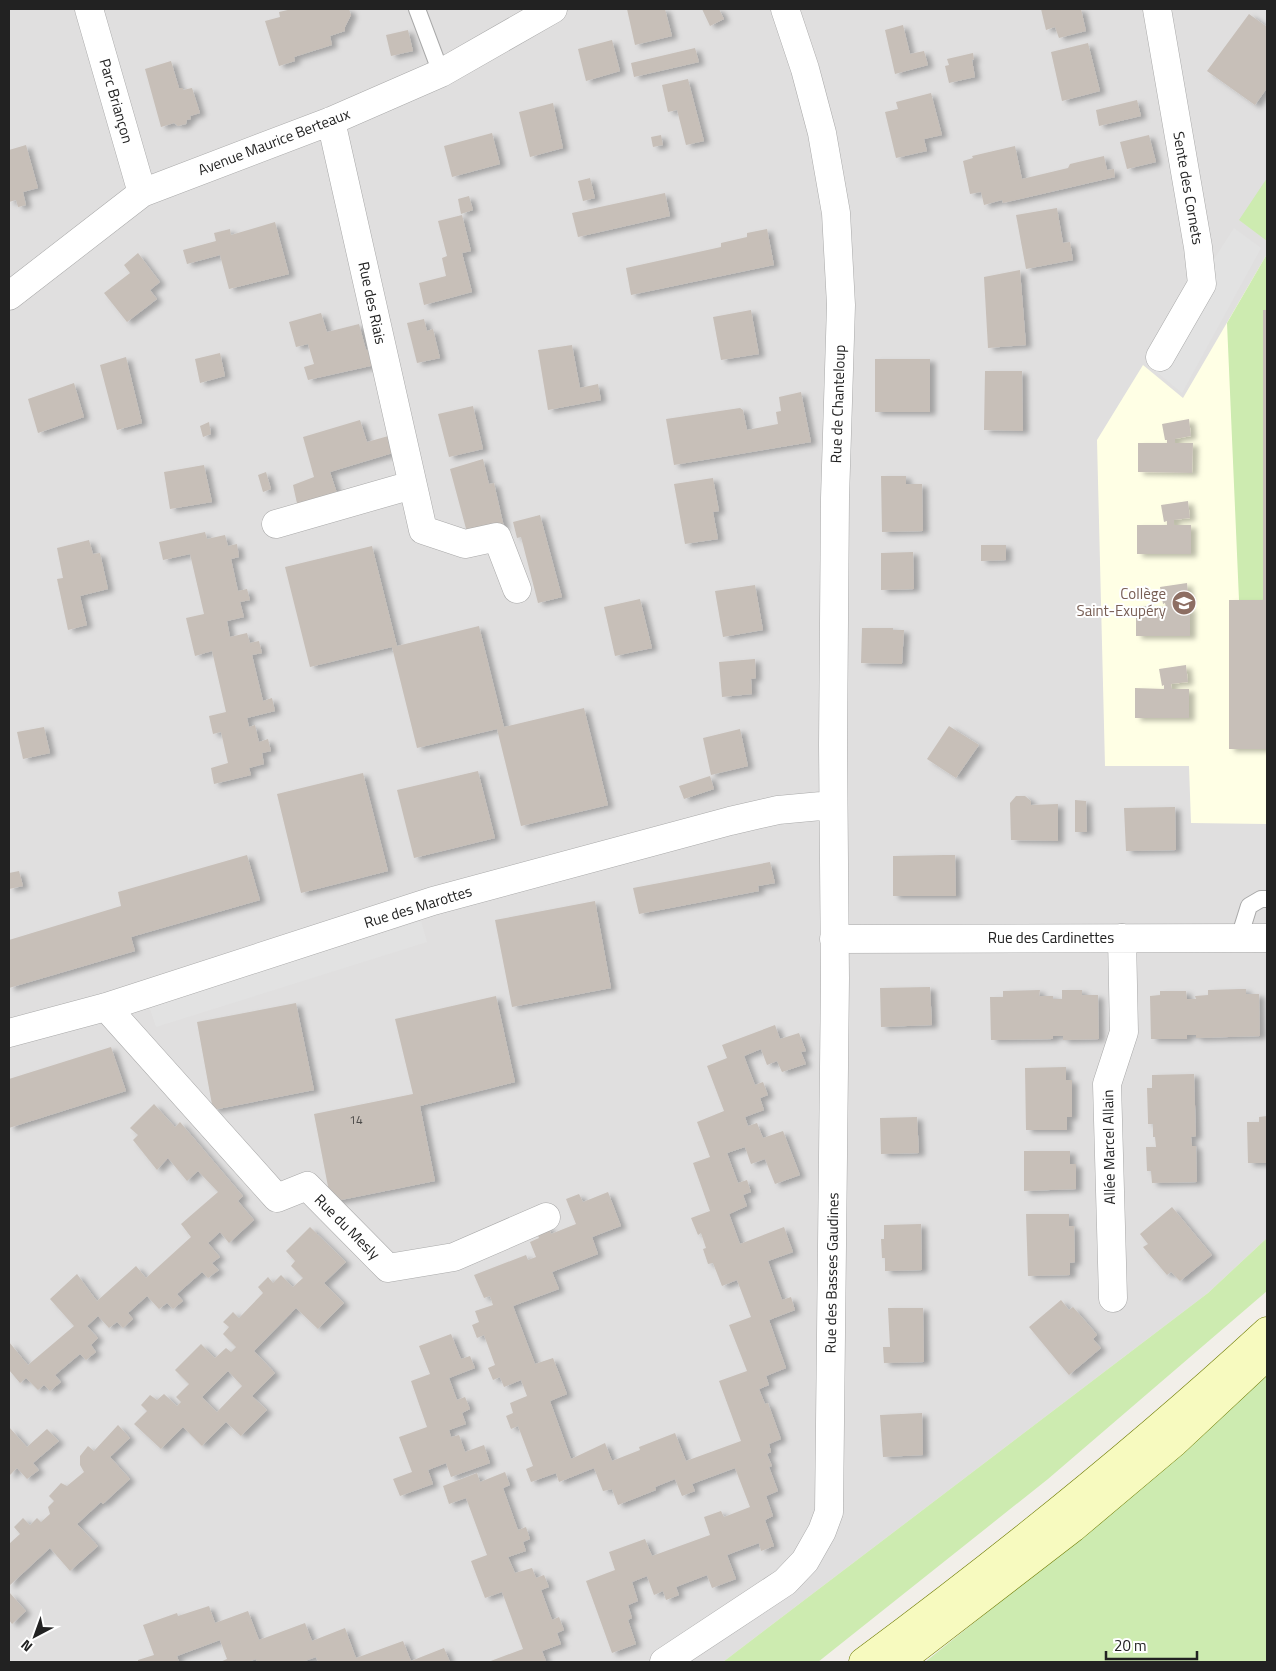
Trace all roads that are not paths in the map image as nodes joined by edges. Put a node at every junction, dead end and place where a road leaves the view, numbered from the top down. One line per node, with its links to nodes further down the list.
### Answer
1 (89, 9): 8 (street, Parc Briançon)
2 (418, 9): 6 (lane)
3 (553, 9): 6 (street, Avenue Maurice Berteaux)
4 (785, 9): 14 (street, Rue de Chanteloup)
5 (1157, 9): 10 (street, Sente des Cornets)
6 (441, 73): 7 (street, Avenue Maurice Berteaux)
7 (332, 120): 8 (street, Avenue Maurice Berteaux); 11 (street, Rue des Riais)
8 (142, 192): 9 (street, Avenue Maurice Berteaux)
9 (9, 296)
10 (1160, 357)
11 (412, 485): 12 (street); 13 (street, Rue des Riais)
12 (276, 524)
13 (517, 589)
14 (832, 805): 19 (street, Rue des Basses Gaudines); 20 (street, Rue des Marottes)
15 (1267, 899): 17 (lane)
16 (1122, 938): 17 (street, Rue des Cardinettes); 19 (street, Rue des Cardinettes); 23 (street, Allée Marcel Allain)
17 (1239, 938): 18 (street, Rue des Cardinettes)
18 (1267, 938)
19 (834, 939): 26 (street, Rue des Basses Gaudines)
20 (106, 1007): 21 (street, Rue des Marottes); 22 (street, Rue du Mesly)
21 (9, 1033)
22 (546, 1216)
23 (1113, 1298)
24 (1267, 1331): 27 (main road)
25 (1267, 1356): 28 (main road)
26 (664, 1662)
27 (863, 1662)
28 (899, 1662)

